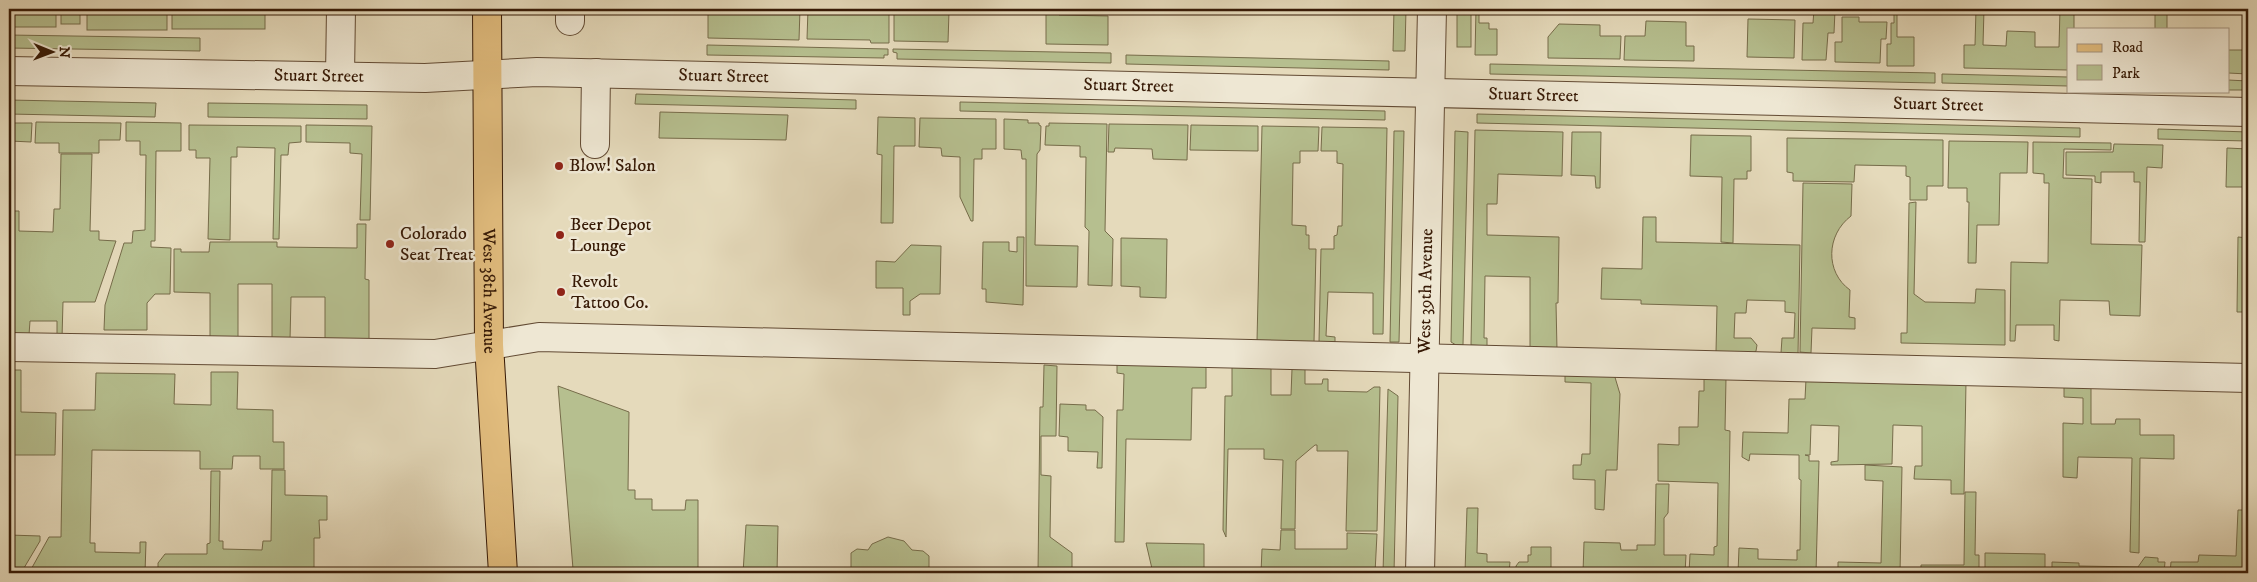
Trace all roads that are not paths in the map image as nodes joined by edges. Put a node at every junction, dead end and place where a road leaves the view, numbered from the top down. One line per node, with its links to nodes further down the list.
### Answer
1 (341, 9): 7 (street)
2 (486, 9): 6 (main road, West 38th Avenue)
3 (1432, 9): 8 (street, West 39th Avenue)
4 (9, 71): 7 (street, Stuart Street)
5 (596, 73): 6 (street, Stuart Street); 8 (street, Stuart Street); 10 (street)
6 (487, 75): 7 (street, Stuart Street); 11 (main road, West 38th Avenue)
7 (340, 76)
8 (1430, 93): 9 (street, Stuart Street); 13 (street, West 39th Avenue)
9 (2248, 112)
10 (595, 144)
11 (489, 345): 12 (street); 13 (street); 15 (main road, West 38th Avenue)
12 (9, 347)
13 (1424, 358): 14 (street); 16 (street, West 39th Avenue)
14 (2248, 378)
15 (503, 573)
16 (1420, 573)

